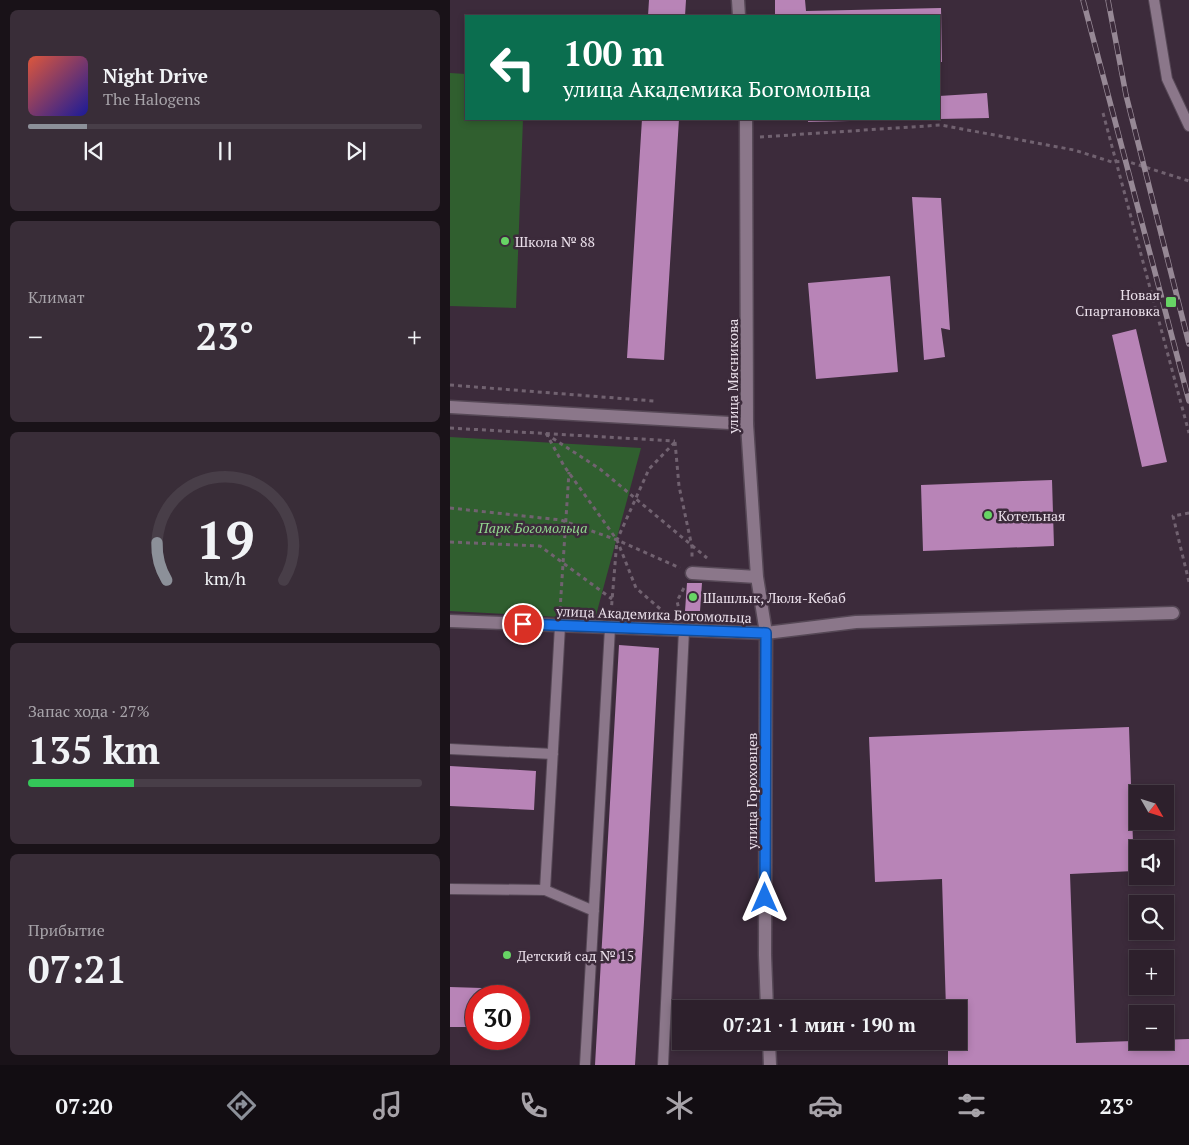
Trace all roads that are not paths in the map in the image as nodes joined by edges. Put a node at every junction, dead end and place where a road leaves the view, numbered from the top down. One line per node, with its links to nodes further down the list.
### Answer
1 (738, 0): 3 (street)
2 (1154, 0): 5 (lane)
3 (739, 15)
4 (746, 120): 7 (street, улица Мясникова)
5 (1189, 126)
6 (450, 407): 7 (street)
7 (747, 424): 9 (street, улица Мясникова)
8 (692, 573): 9 (street)
9 (756, 577): 15 (street, улица Мясникова)
10 (1173, 613): 15 (street, улица Академика Богомольца)
11 (450, 621): 12 (street, улица Академика Богомольца)
12 (560, 626): 13 (street, улица Академика Богомольца); 17 (lane)
13 (610, 628): 14 (street, улица Академика Богомольца); 20 (lane)
14 (684, 630): 15 (street, улица Академика Богомольца); 24 (lane)
15 (766, 633): 21 (street, улица Гороховцев)
16 (450, 749): 17 (lane)
17 (553, 754): 19 (lane)
18 (450, 889): 19 (lane)
19 (545, 890): 20 (lane)
20 (594, 911): 23 (lane)
21 (767, 1000)
22 (769, 1050): 25 (street)
23 (585, 1065)
24 (662, 1065)
25 (770, 1065)

